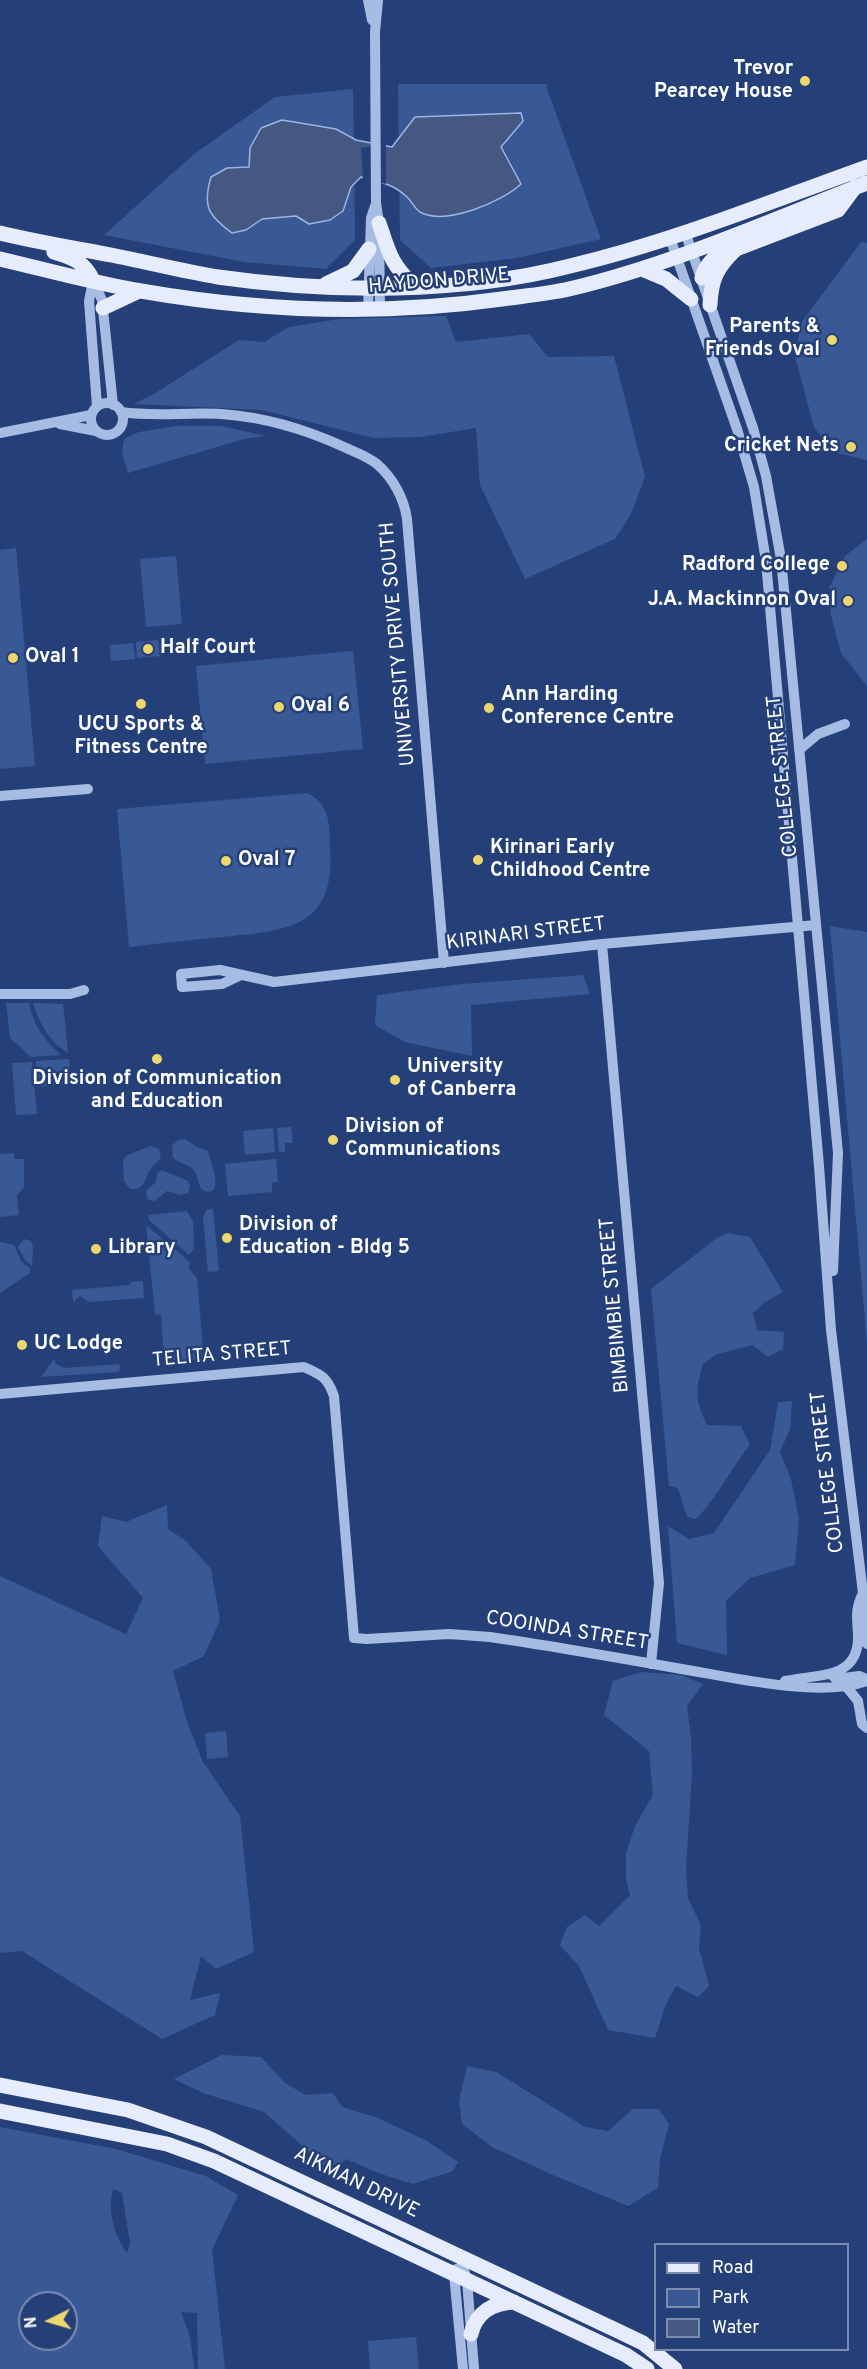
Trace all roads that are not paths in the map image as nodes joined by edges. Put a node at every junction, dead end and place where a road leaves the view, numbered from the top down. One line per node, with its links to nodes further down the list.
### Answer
1 (368, 0): 3 (street)
2 (378, 0): 3 (street)
3 (375, 32): 6 (street)
4 (867, 167): 9 (main road, HAYDON DRIVE)
5 (861, 185): 7 (main road, HAYDON DRIVE); 25 (main road)
6 (375, 203): 8 (street); 12 (street)
7 (808, 206): 13 (main road, HAYDON DRIVE); 18 (main road)
8 (379, 223): 21 (main road); 22 (street)
9 (686, 232): 11 (main road, HAYDON DRIVE); 13 (street, COLLEGE STREET)
10 (3, 233): 15 (main road, HAYDON DRIVE); 19 (main road)
11 (670, 238): 14 (street, COLLEGE STREET); 21 (main road, HAYDON DRIVE)
12 (369, 249): 20 (main road); 22 (street)
13 (692, 251): 14 (main road, HAYDON DRIVE); 18 (street, COLLEGE STREET)
14 (676, 256): 17 (main road, HAYDON DRIVE); 24 (street, COLLEGE STREET)
15 (127, 258): 19 (main road); 20 (main road, HAYDON DRIVE)
16 (0, 259): 19 (main road, HAYDON DRIVE)
17 (642, 269): 24 (main road); 27 (main road, HAYDON DRIVE)
18 (702, 278): 25 (street, COLLEGE STREET)
19 (93, 280): 23 (main road, HAYDON DRIVE); 26 (street); 29 (street)
20 (323, 285): 22 (main road, HAYDON DRIVE)
21 (414, 286): 22 (main road, HAYDON DRIVE)
22 (374, 288): 27 (street)
23 (140, 291): 26 (main road); 27 (main road, HAYDON DRIVE)
24 (691, 298): 40 (street, COLLEGE STREET)
25 (710, 305): 36 (street, COLLEGE STREET)
26 (103, 308): 28 (street)
27 (374, 310)
28 (117, 408): 29 (street); 30 (street, UNIVERSITY DRIVE SOUTH); 32 (street)
29 (94, 411): 31 (street); 33 (street)
30 (145, 415): 32 (street, UNIVERSITY DRIVE SOUTH); 42 (street, UNIVERSITY DRIVE SOUTH)
31 (54, 423): 33 (street); 34 (street)
32 (121, 424): 33 (street)
33 (96, 430)
34 (0, 433)
35 (845, 724): 36 (street)
36 (799, 750): 39 (street, COLLEGE STREET)
37 (88, 789): 38 (street)
38 (0, 796)
39 (816, 925): 40 (street, KIRINARI STREET); 46 (street, COLLEGE STREET)
40 (797, 927): 41 (street, KIRINARI STREET); 46 (street, COLLEGE STREET)
41 (602, 944): 42 (street, KIRINARI STREET); 51 (street, BIMBIMBIE STREET)
42 (444, 963): 43 (street, KIRINARI STREET)
43 (241, 975): 43 (street, KIRINARI STREET)
44 (84, 990): 45 (street)
45 (0, 994)
46 (831, 1330): 48 (street, COLLEGE STREET)
47 (0, 1394): 49 (street, TELITA STREET)
48 (863, 1593): 50 (street, COLLEGE STREET); 52 (street)
49 (354, 1638): 51 (street, COOINDA STREET)
50 (867, 1644)
51 (651, 1664): 54 (street, COOINDA STREET)
52 (830, 1674): 53 (street, COOINDA STREET); 54 (street, COOINDA STREET)
53 (867, 1680): 55 (street, COOINDA STREET)
54 (772, 1683): 55 (street, COOINDA STREET)
55 (845, 1685): 56 (street)
56 (867, 1728)
57 (0, 2085): 59 (main road, AIKMAN DRIVE)
58 (0, 2111): 60 (main road, AIKMAN DRIVE)
59 (459, 2257): 60 (street); 66 (main road, AIKMAN DRIVE)
60 (461, 2277): 61 (main road, AIKMAN DRIVE); 62 (street); 63 (street)
61 (514, 2302): 62 (main road); 65 (main road, AIKMAN DRIVE)
62 (471, 2334): 64 (street)
63 (463, 2369)
64 (474, 2369)
65 (648, 2369)
66 (675, 2369)

